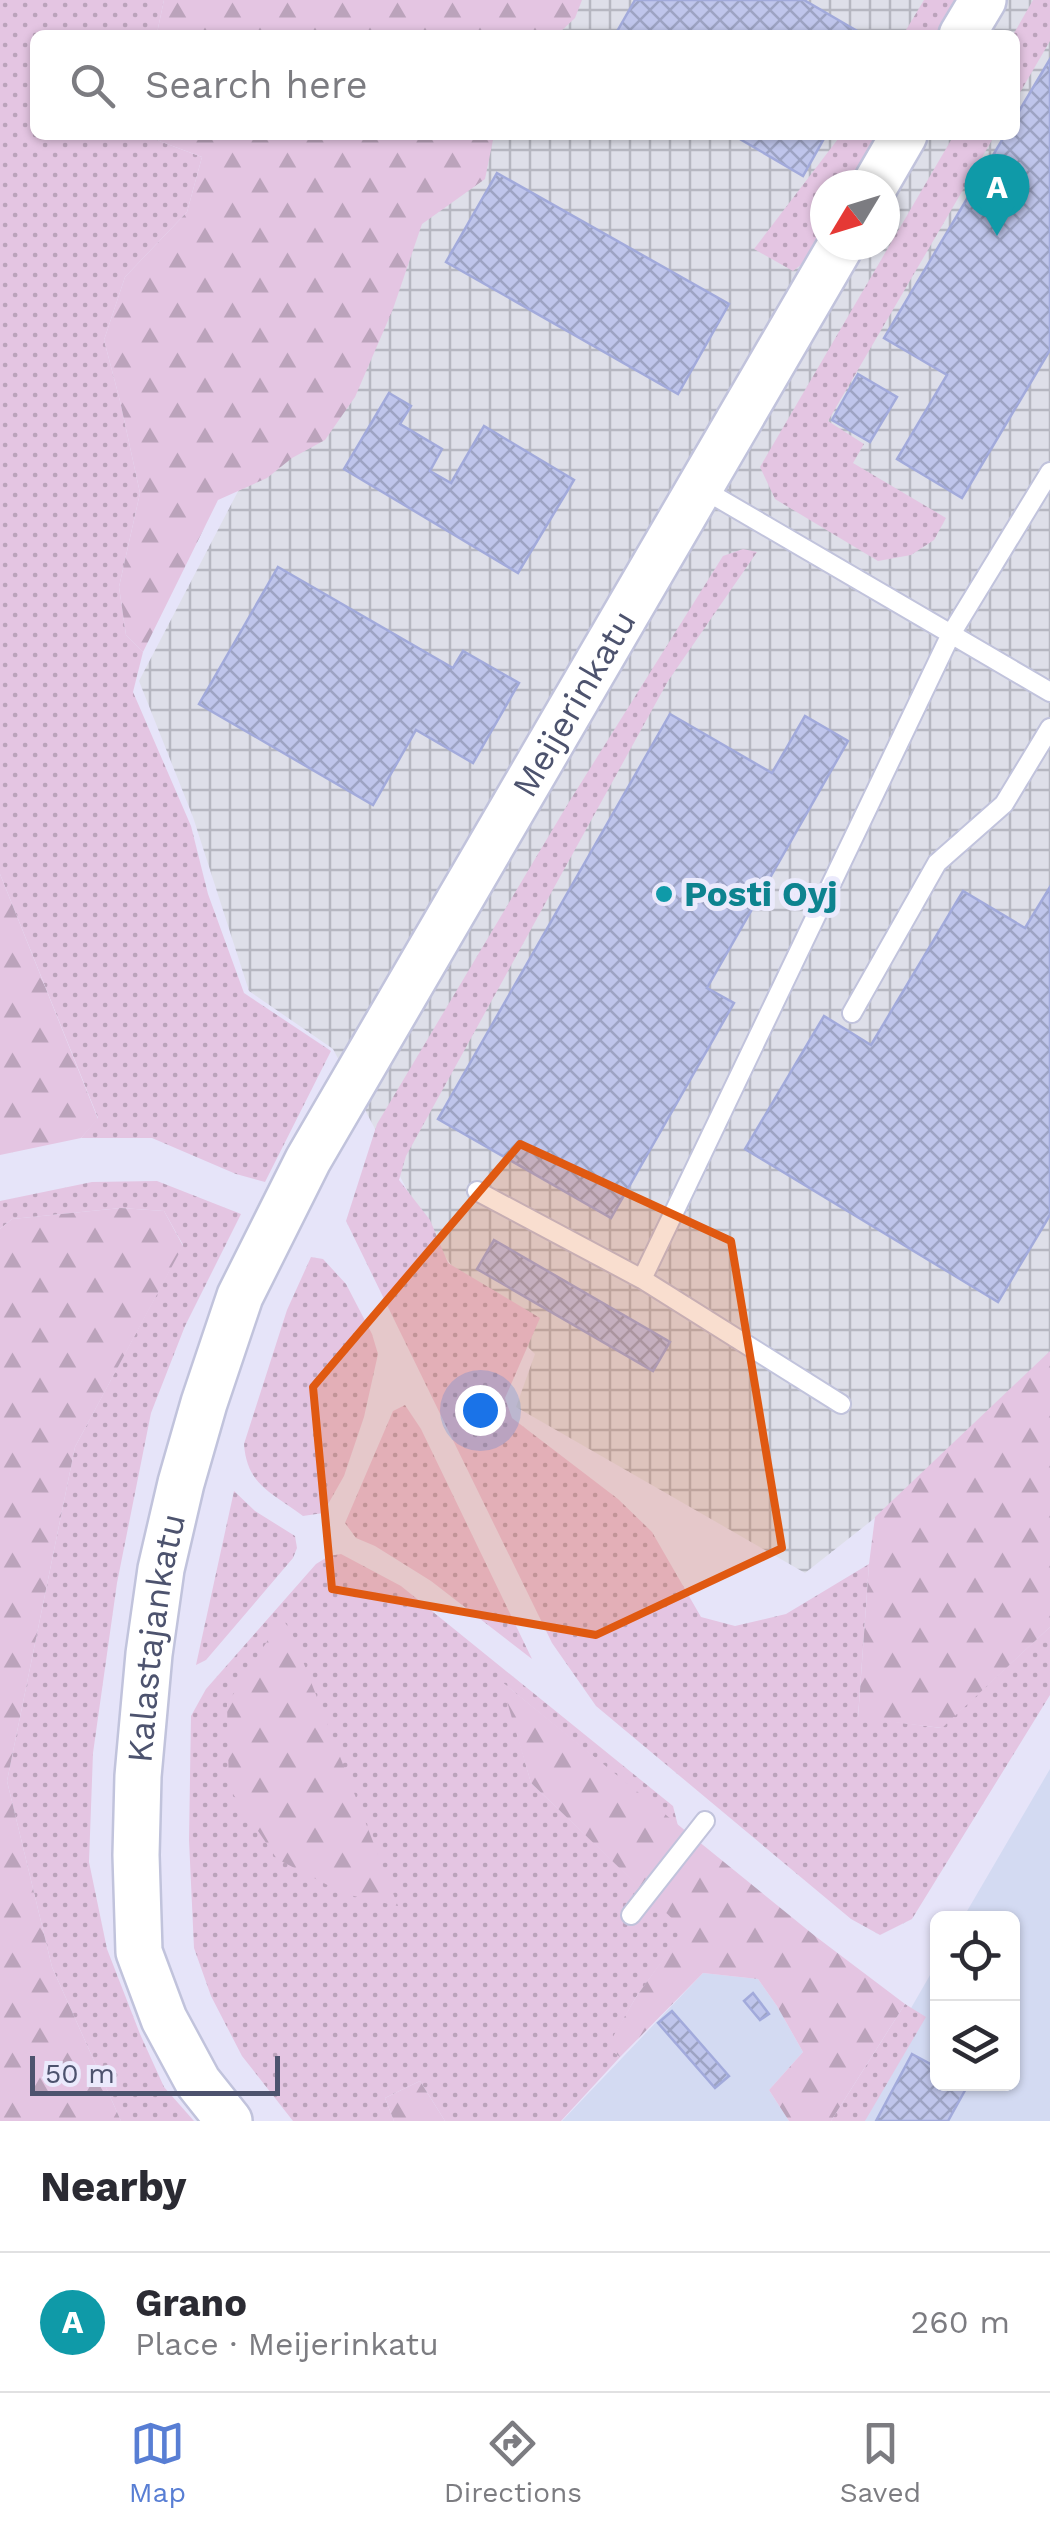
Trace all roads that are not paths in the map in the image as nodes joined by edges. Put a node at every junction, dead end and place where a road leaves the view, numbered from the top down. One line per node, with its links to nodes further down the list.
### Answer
1 (983, 0): 2 (street)
2 (965, 30)
3 (901, 140): 4 (street)
4 (884, 170)
5 (831, 260): 7 (street, Meijerinkatu)
6 (1050, 472): 8 (lane)
7 (700, 487): 8 (lane); 12 (street, Meijerinkatu)
8 (952, 634): 9 (lane); 14 (lane)
9 (1050, 692)
10 (1050, 728): 11 (lane)
11 (852, 1013)
12 (308, 1160): 18 (street, Kalastajankatu)
13 (477, 1191): 14 (lane)
14 (642, 1279): 15 (lane)
15 (841, 1404)
16 (705, 1820): 17 (lane)
17 (631, 1914)
18 (229, 2121)

